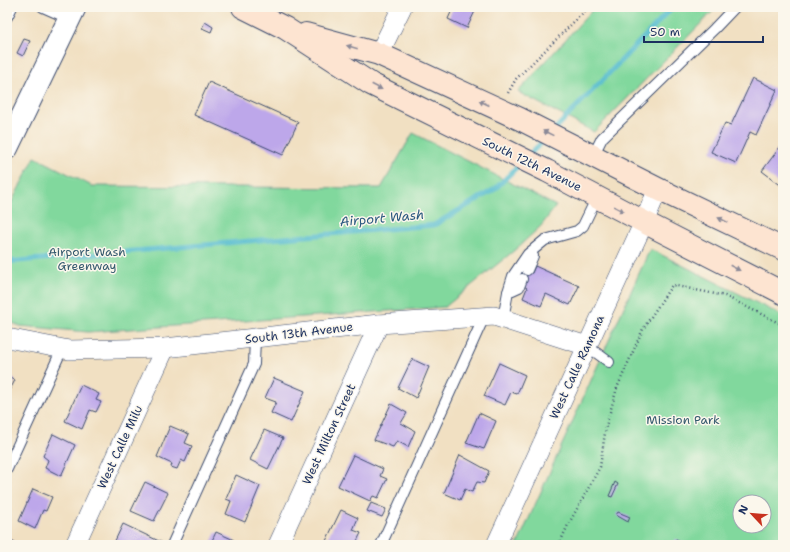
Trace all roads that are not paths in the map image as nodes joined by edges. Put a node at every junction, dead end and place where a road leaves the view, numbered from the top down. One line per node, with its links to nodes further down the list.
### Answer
1 (12, 7): 7 (lane)
2 (43, 7): 6 (lane)
3 (402, 7): 9 (street)
4 (735, 7): 11 (lane)
5 (249, 8): 8 (main road, South 12th Avenue)
6 (72, 13): 10 (street)
7 (7, 17)
8 (285, 28): 9 (main road, South 12th Avenue, one-way to 8); 13 (main road, South 12th Avenue, one-way to 13)
9 (379, 54): 11 (main road, South 12th Avenue, one-way to 9)
10 (7, 148)
11 (585, 152): 12 (main road, South 12th Avenue)
12 (658, 189): 14 (street, West Calle Ramona); 16 (main road, South 12th Avenue, one-way to 12)
13 (597, 197): 14 (main road, South 12th Avenue, one-way to 14); 15 (lane)
14 (644, 222): 18 (main road, South 12th Avenue, one-way to 18); 24 (street, West Calle Ramona)
15 (538, 245): 17 (lane); 17 (lane)
16 (783, 249)
17 (508, 292): 20 (lane)
18 (783, 292)
19 (484, 317): 20 (street, South 13th Avenue); 21 (street, South 13th Avenue); 32 (lane)
20 (503, 319): 24 (street, South 13th Avenue)
21 (379, 324): 23 (street, South 13th Avenue); 31 (street, West Milton Street)
22 (7, 338): 26 (street, South 13th Avenue)
23 (255, 338): 25 (street, South 13th Avenue); 30 (lane)
24 (587, 346): 27 (lane); 33 (street, West Calle Ramona)
25 (165, 348): 26 (street, South 13th Avenue); 29 (street, West Calle Milu)
26 (62, 349): 28 (lane)
27 (609, 362)
28 (7, 469)
29 (75, 545)
30 (172, 545)
31 (278, 545)
32 (381, 545)
33 (496, 545)

